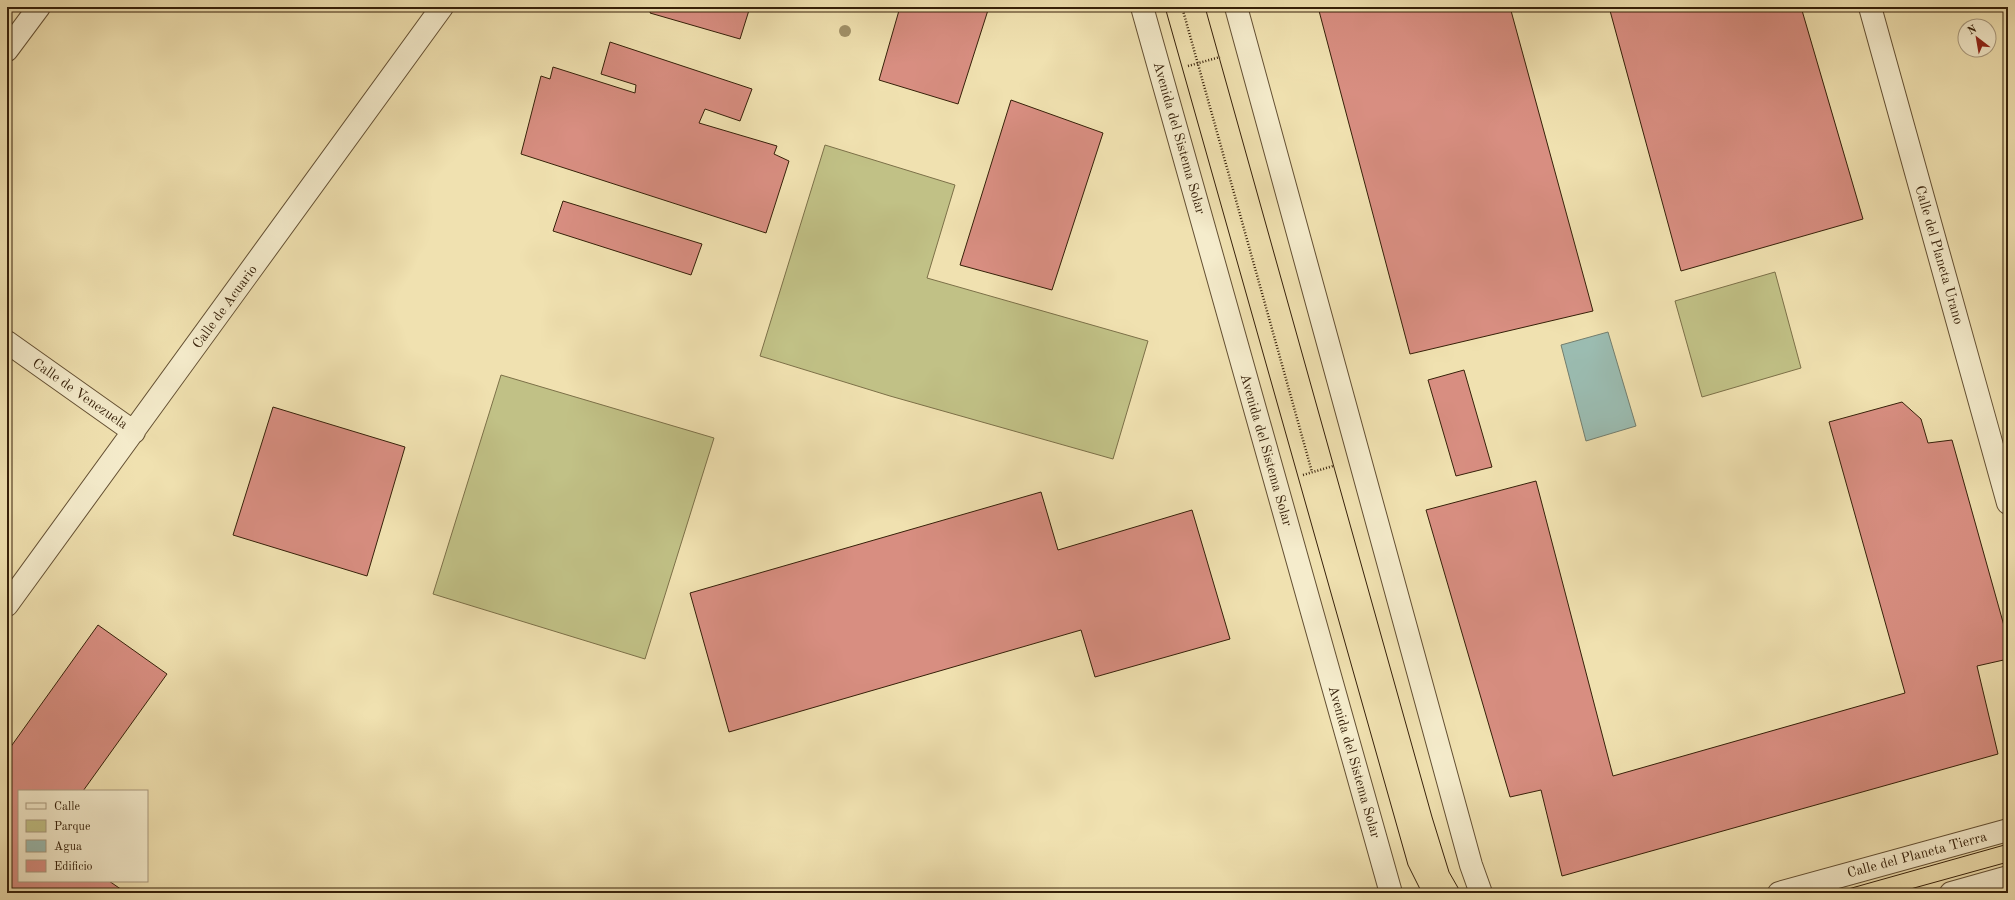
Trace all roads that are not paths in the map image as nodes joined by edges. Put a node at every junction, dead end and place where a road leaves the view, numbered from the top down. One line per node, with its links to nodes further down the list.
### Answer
1 (442, 7): 8 (street, Calle de Acuario)
2 (1142, 7): 14 (street, Avenida del Sistema Solar)
3 (1236, 7): 12 (street)
4 (1870, 7): 9 (street, Calle del Planeta Urano)
5 (36, 8): 6 (street)
6 (7, 50)
7 (7, 342): 8 (street, Calle de Venezuela)
8 (134, 432): 10 (street, Calle de Acuario)
9 (2008, 503)
10 (7, 605)
11 (2008, 830): 17 (street, Calle del Planeta Tierra)
12 (1471, 865): 15 (street); 16 (street)
13 (2008, 877): 18 (street)
14 (1391, 893)
15 (1481, 893)
16 (1488, 893)
17 (1779, 893)
18 (1951, 893)

